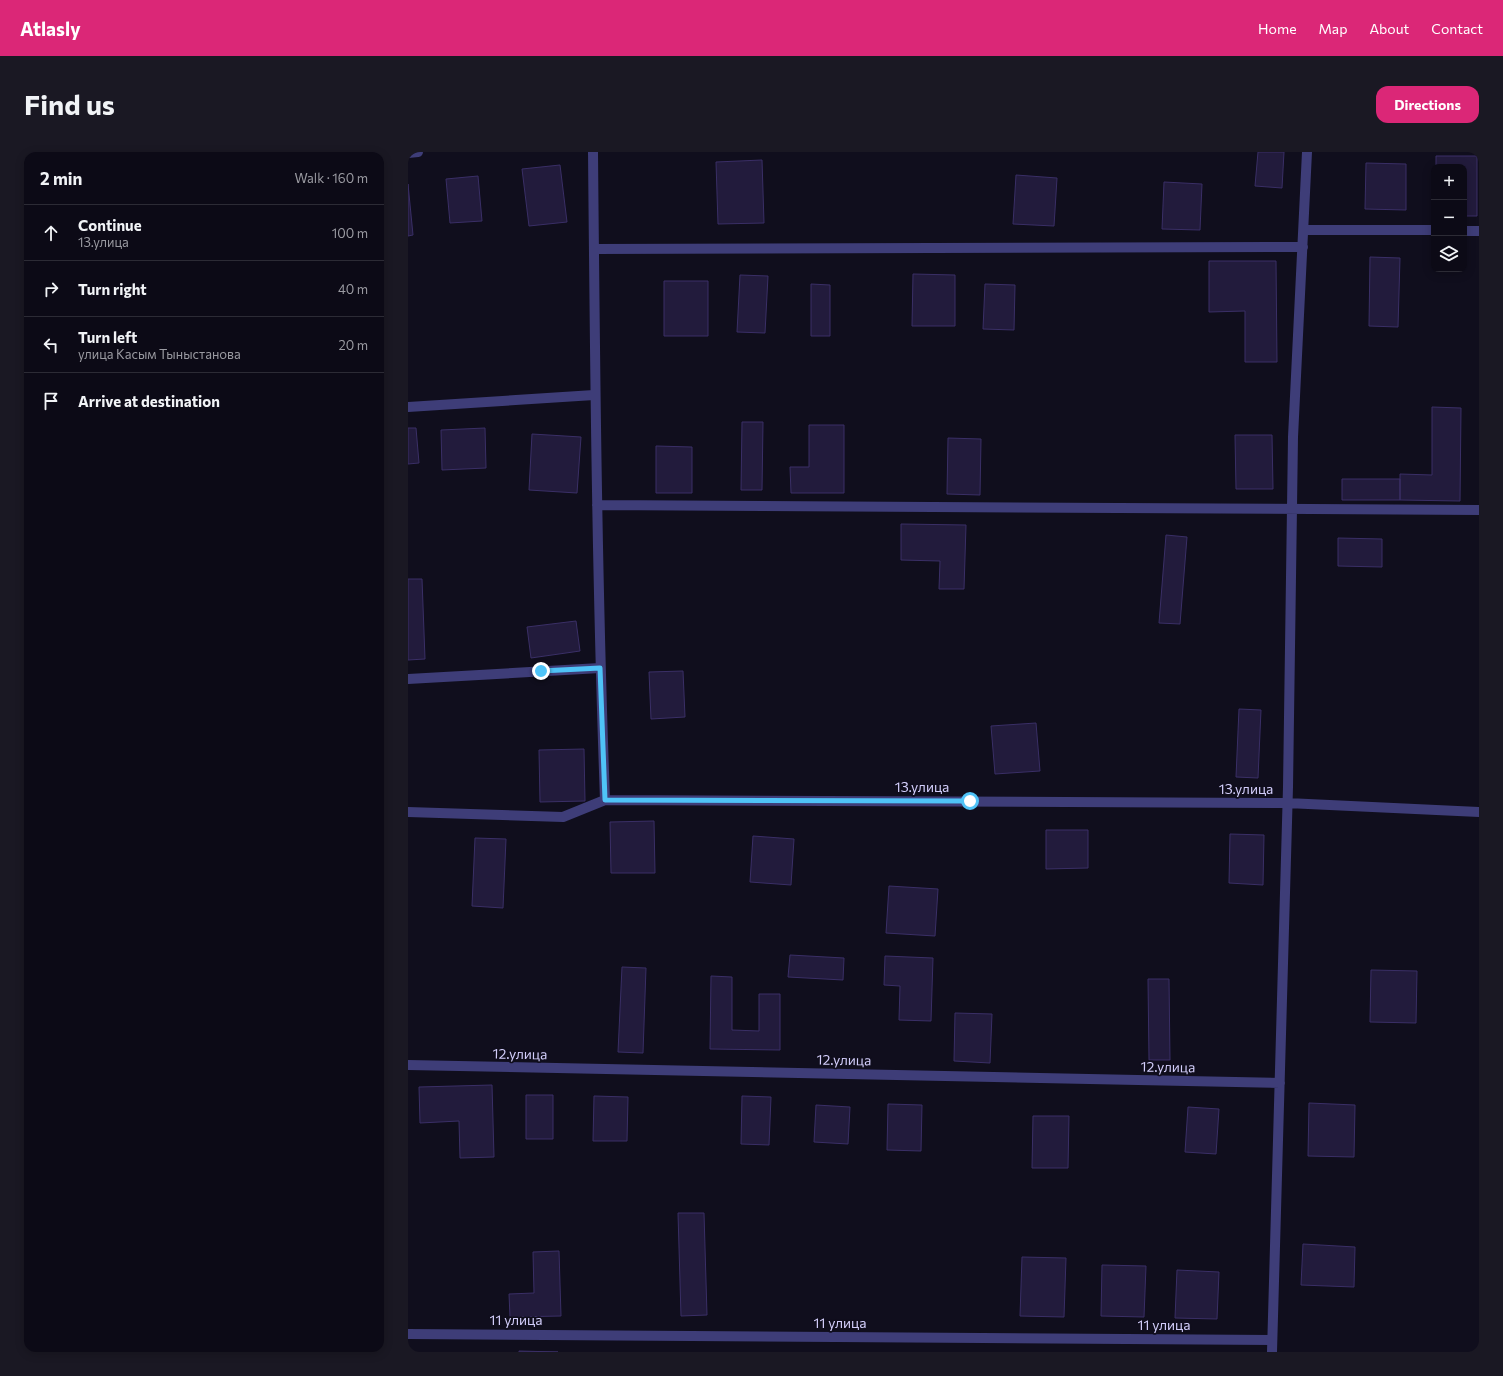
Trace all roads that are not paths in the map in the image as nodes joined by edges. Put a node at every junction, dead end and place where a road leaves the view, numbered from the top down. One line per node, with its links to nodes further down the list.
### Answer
1 (418, 152): 4 (street)
2 (593, 152): 10 (street)
3 (1307, 152): 5 (street)
4 (408, 153)
5 (1304, 230): 6 (street); 9 (street)
6 (1431, 230)
7 (1467, 231): 8 (street)
8 (1479, 231)
9 (1303, 247): 10 (street); 14 (street)
10 (594, 249): 11 (street)
11 (594, 395): 12 (street); 13 (street)
12 (408, 407)
13 (597, 505): 14 (street); 16 (street)
14 (1292, 509): 15 (street); 19 (street)
15 (1479, 510)
16 (600, 668): 17 (street); 18 (street)
17 (408, 679)
18 (605, 800): 19 (street, 13.улица); 20 (street)
19 (1288, 803): 21 (street, 13.улица); 23 (street)
20 (408, 812)
21 (1479, 812)
22 (408, 1065): 23 (street, 12.улица)
23 (1280, 1083): 25 (street)
24 (408, 1334): 25 (street, 11 улица)
25 (1272, 1340): 26 (street)
26 (1272, 1352)

